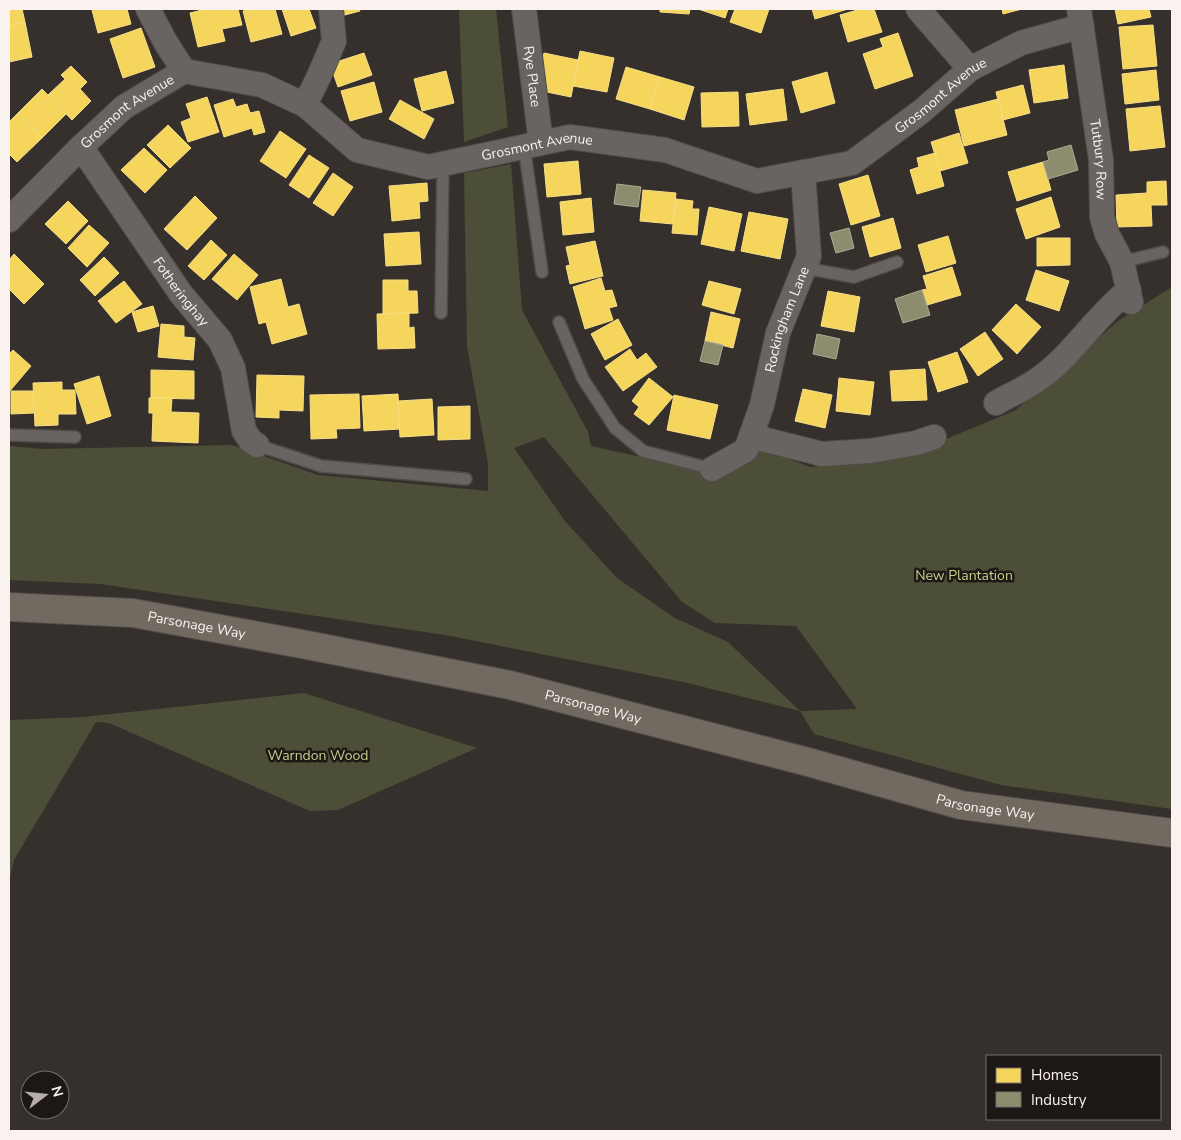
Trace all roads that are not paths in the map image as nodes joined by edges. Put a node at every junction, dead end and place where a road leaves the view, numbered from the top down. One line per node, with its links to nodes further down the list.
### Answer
1 (148, 9): 7 (street)
2 (331, 9): 8 (street)
3 (524, 9): 9 (street, Rye Place)
4 (918, 9): 6 (street)
5 (1081, 17): 6 (street, Grosmont Avenue); 16 (street, Tutbury Row)
6 (970, 69): 12 (street, Grosmont Avenue)
7 (184, 71): 8 (street, Grosmont Avenue); 10 (street, Grosmont Avenue)
8 (305, 105): 11 (street, Grosmont Avenue)
9 (532, 145): 11 (street, Grosmont Avenue); 12 (street, Grosmont Avenue); 18 (lane)
10 (81, 147): 13 (street, Grosmont Avenue); 26 (street, Fotheringhay)
11 (443, 163): 19 (lane)
12 (804, 172): 17 (street, Rockingham Lane)
13 (9, 220)
14 (1163, 252): 16 (lane)
15 (897, 262): 17 (lane)
16 (1122, 262): 21 (street, Tutbury Row)
17 (804, 268): 23 (street, Rockingham Lane)
18 (542, 272)
19 (441, 314)
20 (559, 322): 27 (lane)
21 (996, 403)
22 (9, 435): 24 (lane)
23 (751, 436): 25 (street); 27 (street, Rockingham Lane)
24 (75, 437)
25 (934, 437)
26 (257, 445): 28 (lane)
27 (712, 469)
28 (466, 479)
29 (9, 607): 30 (main road, Parsonage Way)
30 (1172, 833)

